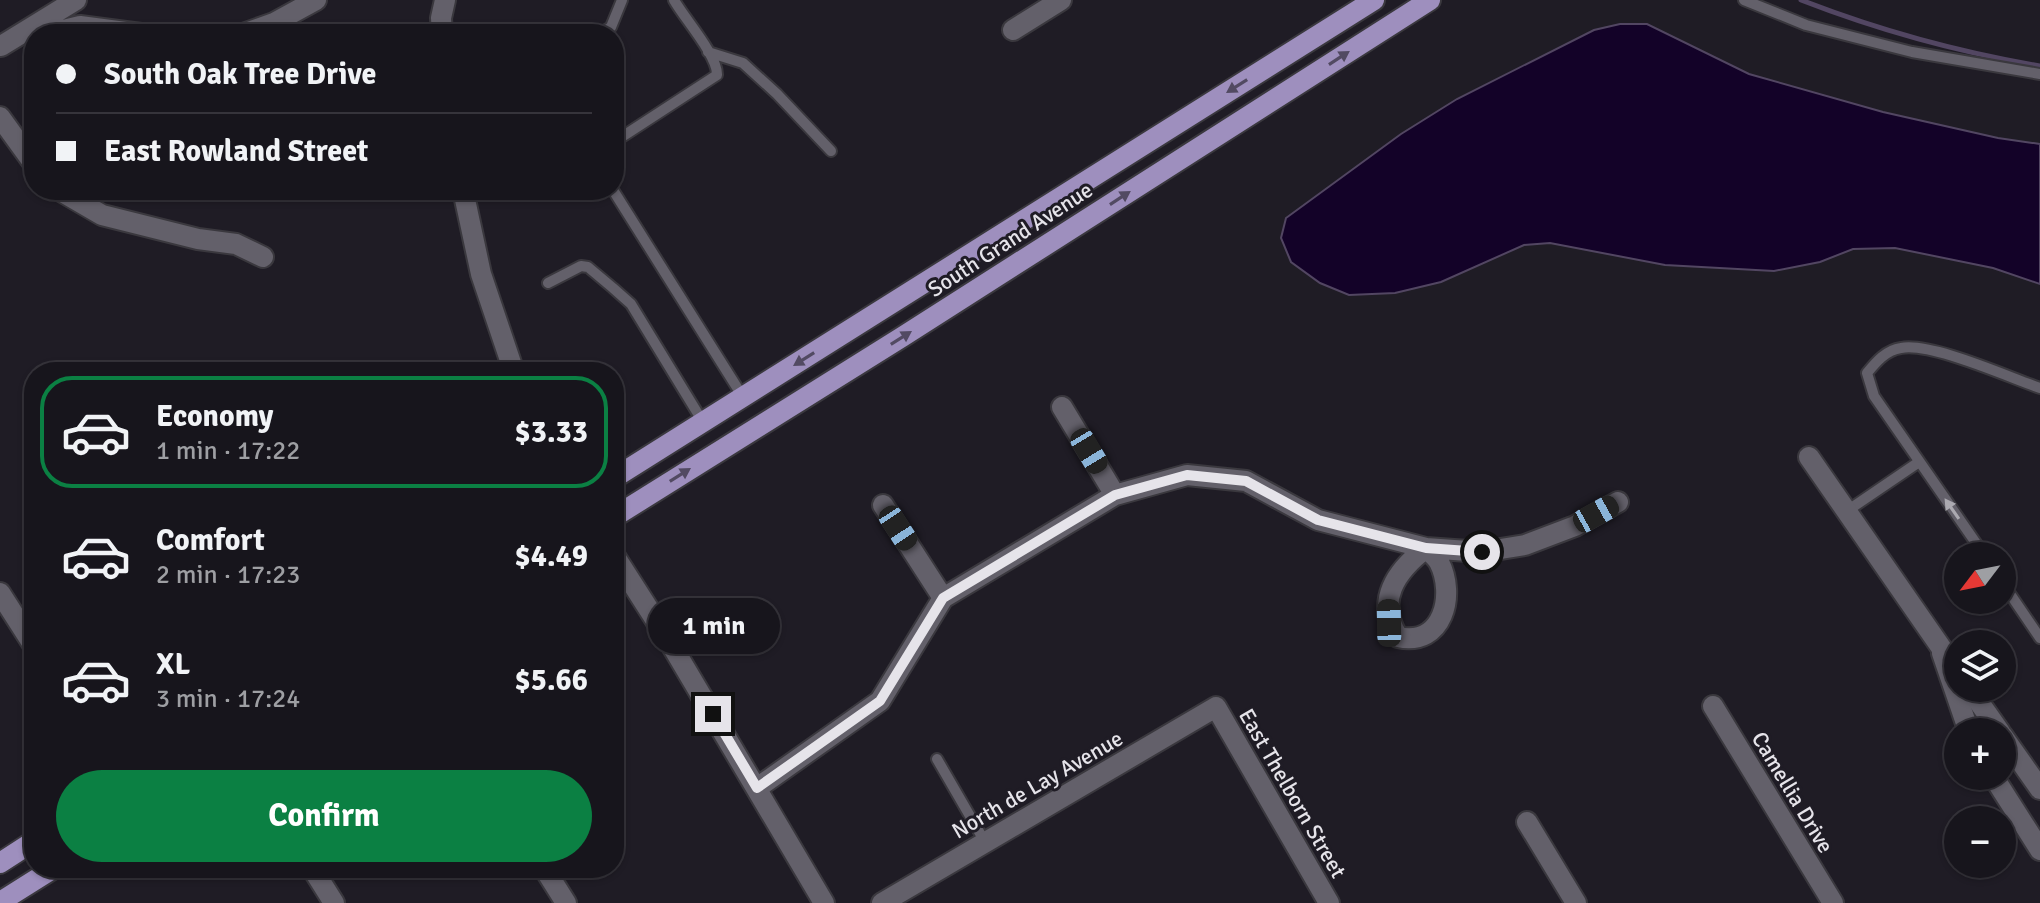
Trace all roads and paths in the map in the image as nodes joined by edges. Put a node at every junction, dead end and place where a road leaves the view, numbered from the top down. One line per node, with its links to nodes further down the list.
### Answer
1 (76, 0): 10 (street)
2 (316, 0): 11 (street)
3 (445, 0): 12 (street)
4 (622, 0): 13 (lane)
5 (674, 0): 18 (lane)
6 (1061, 0): 14 (street)
7 (1374, 0): 31 (main road, South Grand Avenue, one-way to 31)
8 (1430, 0): 40 (main road, South Grand Avenue, one-way to 8)
9 (1744, 0): 19 (lane)
10 (36, 24)
11 (271, 24)
12 (441, 24)
13 (612, 24)
14 (1013, 30)
15 (24, 31): 17 (street)
16 (24, 40): 17 (street)
17 (0, 46)
18 (708, 52): 21 (lane); 23 (lane)
19 (2040, 74)
20 (0, 117): 22 (street)
21 (624, 135)
22 (24, 150)
23 (831, 151)
24 (76, 200): 27 (street)
25 (465, 200): 29 (street)
26 (619, 200): 31 (lane)
27 (263, 257)
28 (548, 283): 33 (lane)
29 (511, 362)
30 (2040, 388): 35 (lane)
31 (743, 397): 33 (main road, South Grand Avenue)
32 (1062, 407): 37 (street)
33 (703, 422): 36 (main road, South Grand Avenue)
34 (1809, 457): 41 (street)
35 (1919, 462): 41 (lane); 42 (lane, one-way to 35)
36 (624, 472)
37 (1115, 495): 38 (street); 45 (street)
38 (1618, 502)
39 (883, 505): 45 (street)
40 (624, 511)
41 (1847, 511): 49 (street)
42 (1975, 542)
43 (624, 571): 56 (street)
44 (0, 593): 47 (street)
45 (943, 598): 56 (street)
46 (2016, 603): 48 (lane)
47 (24, 630)
48 (2040, 638)
49 (1939, 645): 50 (street); 53 (street)
50 (1944, 652)
51 (1713, 706): 74 (street, Camellia Drive)
52 (1216, 707): 60 (street, North de Lay Avenue); 72 (street, East Thelborn Street)
53 (1964, 718)
54 (2016, 755): 57 (street)
55 (937, 759): 60 (lane)
56 (757, 788): 70 (street)
57 (2040, 789)
58 (2002, 790): 62 (street)
59 (1527, 822): 73 (street)
60 (985, 842): 71 (street, North de Lay Avenue)
61 (24, 847): 63 (main road)
62 (2040, 850)
63 (0, 863)
64 (38, 878): 67 (main road)
65 (318, 878): 68 (street)
66 (550, 878): 69 (street)
67 (0, 902)
68 (334, 903)
69 (566, 903)
70 (824, 903)
71 (882, 903)
72 (1329, 903)
73 (1576, 903)
74 (1833, 903)

